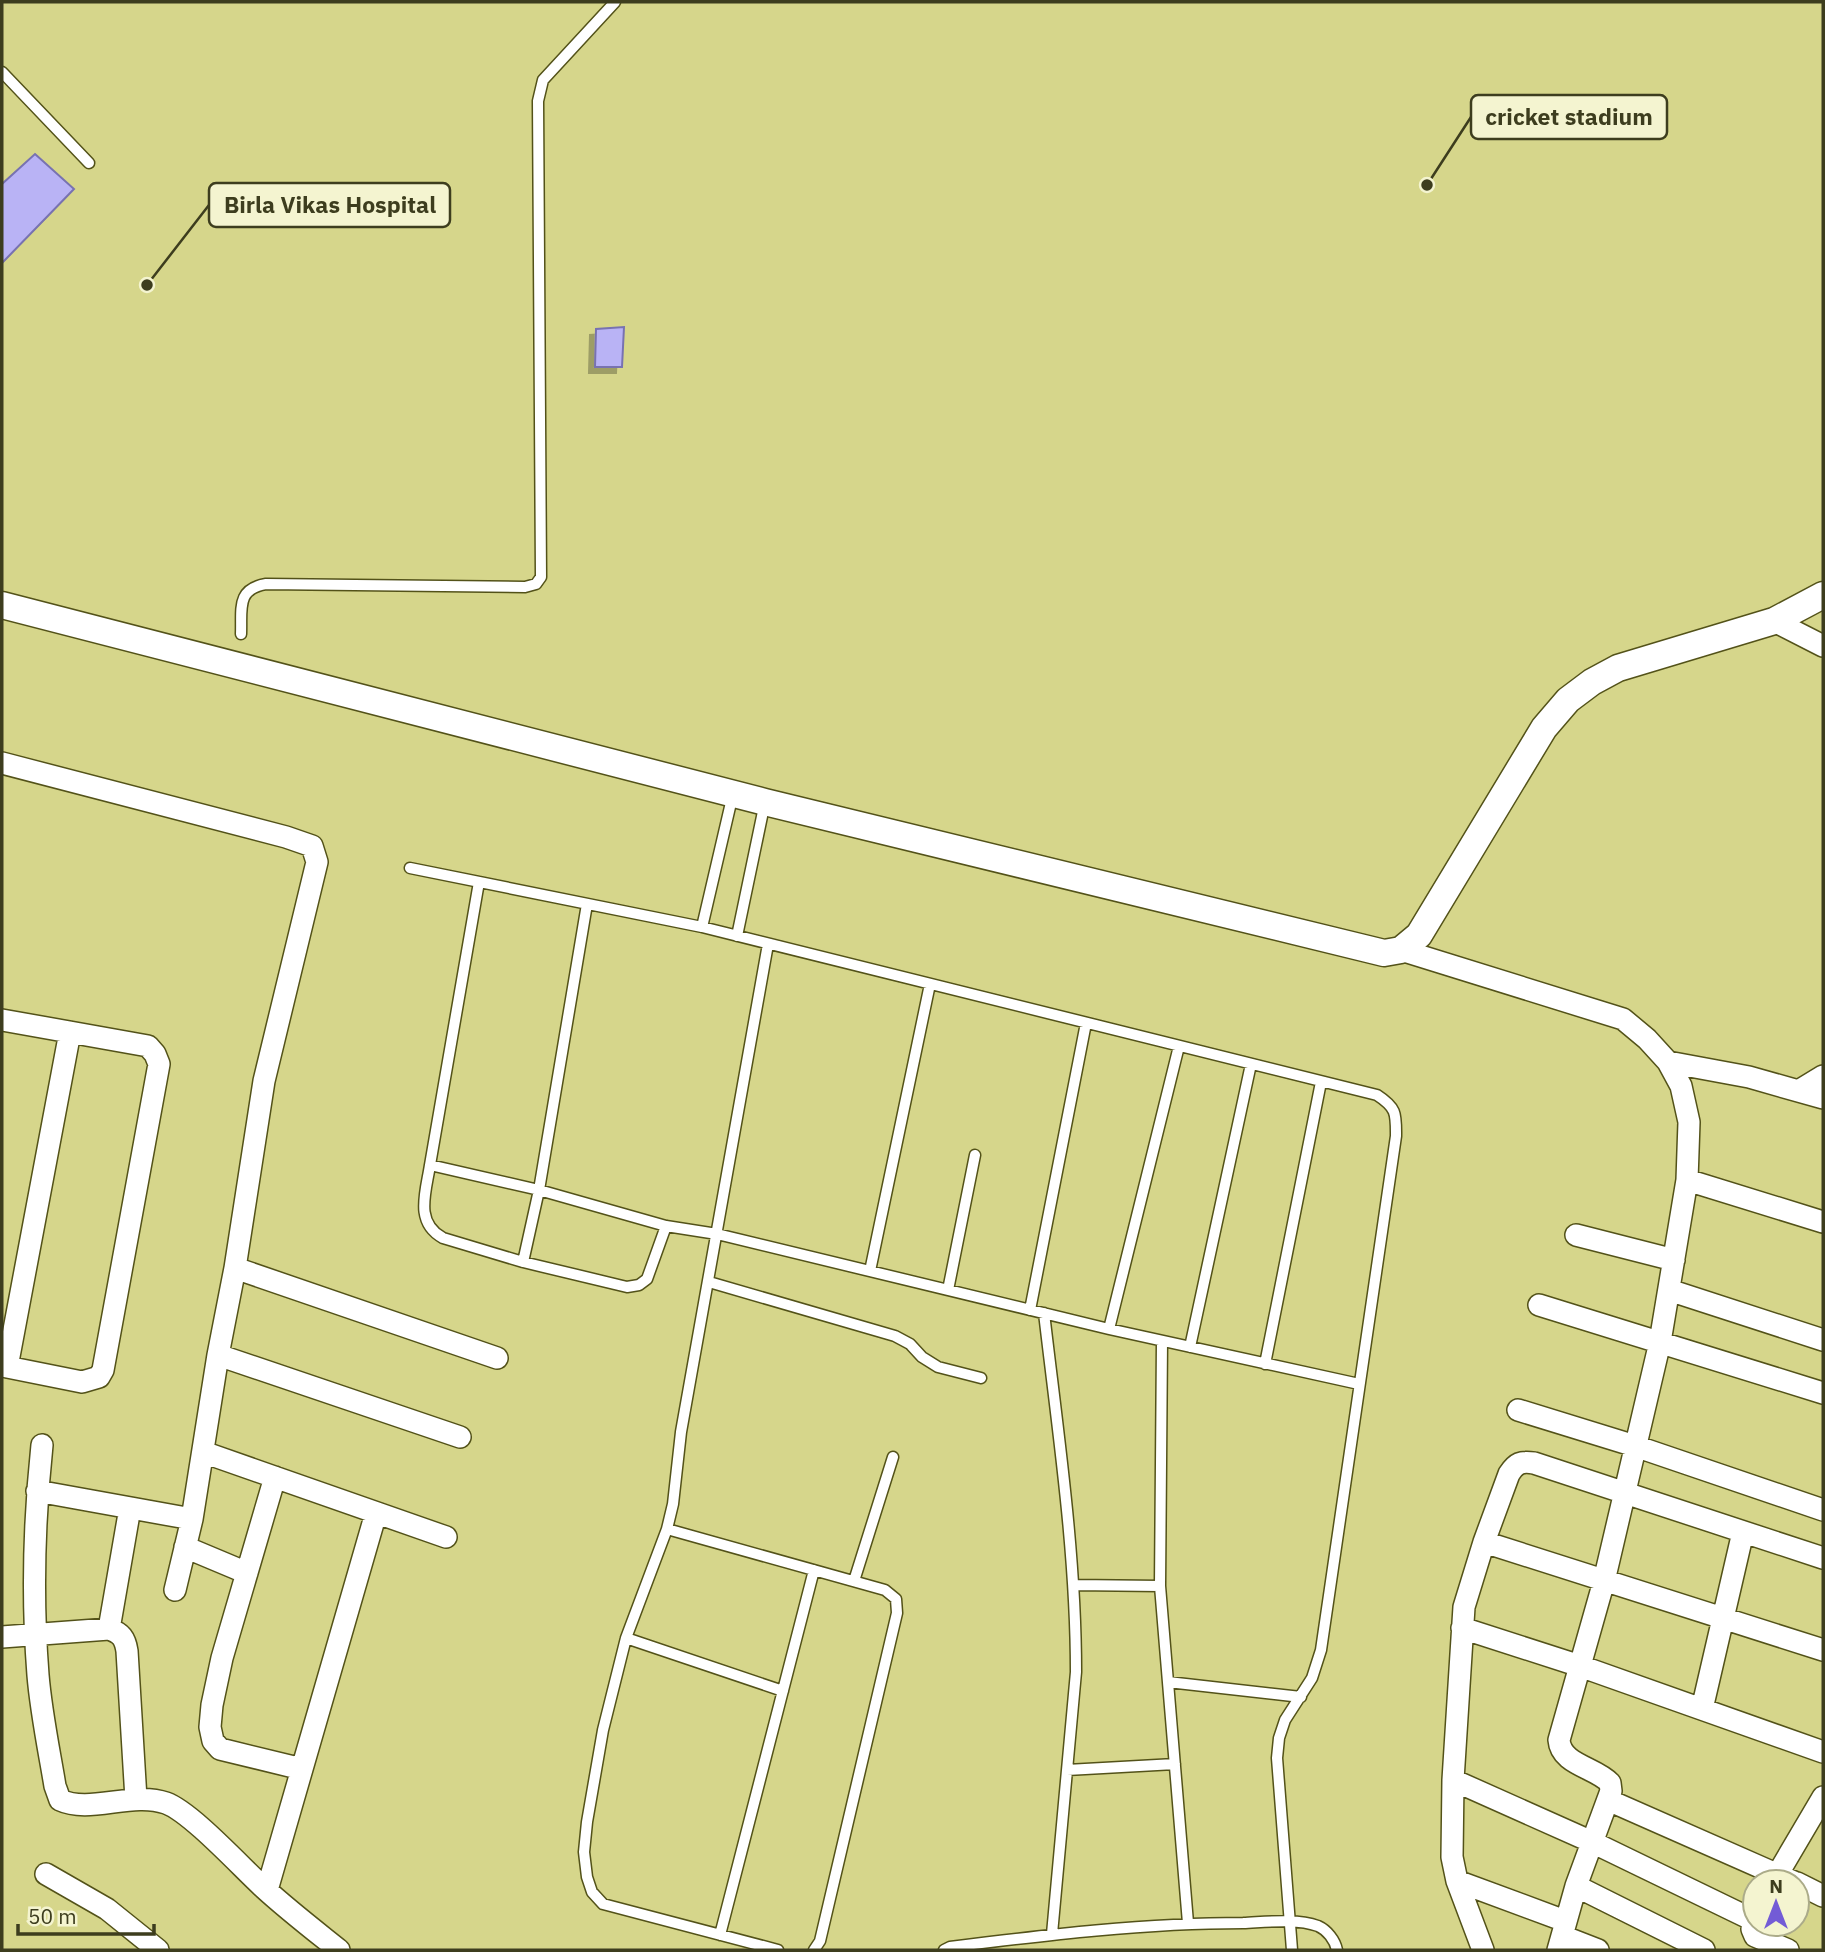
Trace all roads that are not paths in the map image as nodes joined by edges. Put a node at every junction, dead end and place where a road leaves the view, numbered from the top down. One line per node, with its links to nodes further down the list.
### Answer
1 (615, 2): 7 (lane)
2 (2, 72): 3 (lane)
3 (89, 163)
4 (1823, 595): 6 (street)
5 (2, 605): 10 (street)
6 (1774, 621): 8 (street); 18 (street)
7 (241, 635)
8 (1823, 646)
9 (2, 764): 40 (street)
10 (733, 793): 11 (street); 15 (lane)
11 (765, 802): 16 (lane); 18 (street)
12 (410, 868): 13 (lane)
13 (479, 882): 14 (lane); 31 (lane)
14 (587, 904): 15 (lane); 33 (lane)
15 (702, 928): 16 (lane)
16 (737, 936): 17 (lane)
17 (768, 944): 19 (lane); 36 (lane)
18 (1401, 950): 24 (street)
19 (930, 984): 21 (lane); 41 (lane)
20 (2, 1020): 22 (street)
21 (1086, 1023): 23 (lane); 46 (lane)
22 (70, 1032): 56 (street); 56 (street)
23 (1179, 1046): 25 (lane); 48 (lane)
24 (1668, 1062): 28 (street); 32 (street)
25 (1251, 1064): 27 (lane); 52 (lane)
26 (1823, 1076): 28 (street)
27 (1321, 1082): 55 (lane); 58 (lane)
28 (1800, 1090): 29 (street)
29 (1823, 1098)
30 (975, 1155): 43 (lane)
31 (430, 1165): 33 (lane); 39 (lane)
32 (1687, 1180): 34 (street); 38 (street)
33 (539, 1190): 35 (lane); 39 (lane)
34 (1823, 1222)
35 (666, 1226): 36 (lane); 39 (lane)
36 (718, 1234): 41 (lane); 42 (lane)
37 (1576, 1235): 38 (street)
38 (1674, 1260): 44 (street)
39 (523, 1262)
40 (235, 1268): 53 (street); 54 (street)
41 (870, 1271): 43 (lane)
42 (709, 1282): 57 (lane); 73 (lane)
43 (948, 1290): 46 (lane)
44 (1669, 1290): 49 (street); 51 (street)
45 (1539, 1305): 51 (street)
46 (1030, 1310): 47 (lane)
47 (1044, 1314): 48 (lane); 83 (lane)
48 (1109, 1329): 50 (lane)
49 (1823, 1340)
50 (1162, 1341): 52 (lane); 84 (lane)
51 (1660, 1342): 59 (street); 63 (street)
52 (1190, 1347): 55 (lane)
53 (218, 1355): 61 (street); 64 (street)
54 (497, 1358)
55 (1265, 1364): 58 (lane)
56 (4, 1367)
57 (981, 1378)
58 (1359, 1384): 96 (lane)
59 (1823, 1393)
60 (1518, 1410): 63 (street)
61 (460, 1437)
62 (42, 1445): 67 (street)
63 (1635, 1446): 68 (street); 70 (street)
64 (204, 1452): 66 (street); 72 (street)
65 (893, 1457): 81 (lane)
66 (275, 1477): 71 (street); 80 (street)
67 (37, 1491): 69 (street); 89 (street)
68 (1625, 1492): 74 (street); 76 (street); 82 (street)
69 (130, 1508): 72 (street); 88 (street)
70 (1823, 1510)
71 (376, 1513): 75 (street); 100 (street)
72 (192, 1519): 77 (street)
73 (667, 1528): 79 (lane); 91 (lane)
74 (1743, 1532): 78 (street); 86 (street)
75 (446, 1537)
76 (1484, 1542): 82 (street); 87 (street)
77 (185, 1547): 80 (street); 85 (street)
78 (1823, 1558)
79 (814, 1570): 81 (lane); 95 (lane)
80 (247, 1573): 100 (street)
81 (854, 1581): 123 (lane)
82 (1604, 1581): 86 (street); 93 (street)
83 (1074, 1585): 84 (lane); 101 (lane)
84 (1160, 1586): 94 (lane)
85 (175, 1590)
86 (1724, 1619): 92 (street); 97 (street)
87 (1462, 1628): 93 (street); 102 (street)
88 (109, 1629): 89 (street); 104 (street)
89 (36, 1633): 90 (street); 104 (street)
90 (2, 1637)
91 (626, 1638): 95 (lane); 117 (lane)
92 (1823, 1650)
93 (1580, 1666): 97 (street); 105 (street)
94 (1168, 1682): 96 (lane); 99 (lane)
95 (783, 1691): 117 (lane)
96 (1301, 1697): 114 (lane)
97 (1702, 1709): 98 (street)
98 (1823, 1752)
99 (1175, 1764): 101 (lane); 115 (lane)
100 (302, 1769): 112 (street)
101 (1067, 1770): 116 (lane)
102 (1453, 1780): 106 (street); 110 (street)
103 (1823, 1797): 108 (street)
104 (135, 1799): 112 (street)
105 (1608, 1800): 106 (street); 107 (street)
106 (1592, 1842): 111 (street); 113 (street)
107 (1758, 1868)
108 (1790, 1868)
109 (46, 1874): 120 (street)
110 (1457, 1881): 118 (street); 127 (street)
111 (1576, 1886): 118 (street); 129 (street)
112 (267, 1890): 121 (street)
113 (1741, 1912)
114 (1289, 1922): 115 (lane); 125 (lane); 126 (lane)
115 (1188, 1923): 116 (lane)
116 (1052, 1934): 124 (lane)
117 (720, 1935): 122 (lane)
118 (1562, 1936): 128 (street)
119 (1760, 1938): 130 (street)
120 (158, 1950)
121 (339, 1950)
122 (778, 1950)
123 (814, 1950)
124 (944, 1950)
125 (1292, 1950)
126 (1337, 1950)
127 (1483, 1950)
128 (1598, 1950)
129 (1704, 1950)
130 (1787, 1950)

